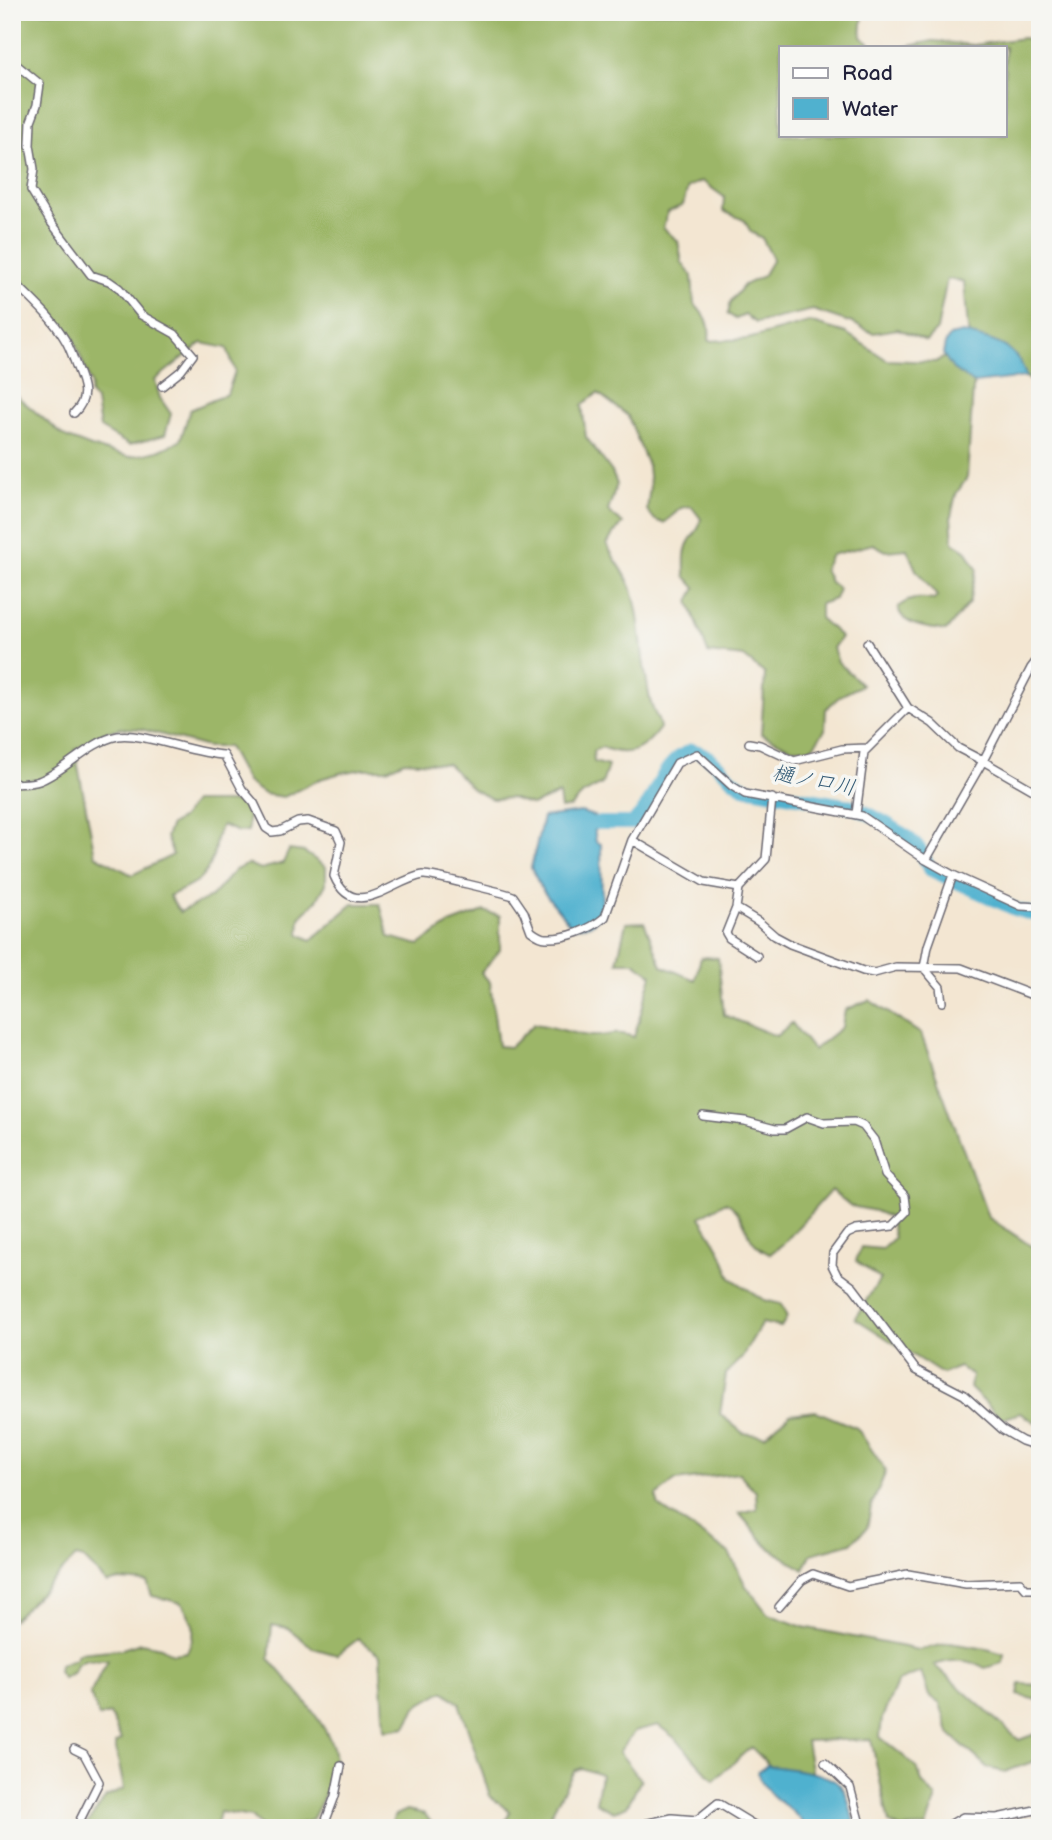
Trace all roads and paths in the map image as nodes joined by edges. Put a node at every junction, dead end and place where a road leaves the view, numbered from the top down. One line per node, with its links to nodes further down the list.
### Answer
1 (12, 61): 3 (street)
2 (12, 280): 4 (street)
3 (162, 386)
4 (74, 413)
5 (867, 643): 7 (street)
6 (1040, 656): 10 (street)
7 (908, 708): 9 (street); 10 (street)
8 (749, 743): 9 (street)
9 (868, 748): 14 (street)
10 (983, 761): 12 (street); 16 (street)
11 (12, 784): 15 (street)
12 (1040, 794)
13 (772, 798): 14 (street); 15 (street); 18 (street)
14 (856, 814): 16 (street)
15 (632, 840): 18 (street)
16 (926, 860): 17 (street)
17 (953, 875): 19 (street); 22 (street)
18 (739, 888): 20 (street)
19 (1040, 907)
20 (736, 908): 21 (street); 22 (street)
21 (757, 956)
22 (924, 968): 23 (street); 24 (street)
23 (1040, 998)
24 (942, 1002)
25 (703, 1116): 26 (street)
26 (1040, 1447)
27 (1040, 1589): 28 (street)
28 (779, 1607)
29 (74, 1749): 36 (street)
30 (825, 1763): 41 (street)
31 (341, 1766): 37 (street)
32 (1040, 1809): 42 (street)
33 (682, 1818): 38 (street); 39 (street); 40 (street)
34 (62, 1828): 35 (street)
35 (69, 1828)
36 (76, 1828)
37 (323, 1828)
38 (626, 1828)
39 (681, 1828)
40 (759, 1828)
41 (862, 1828)
42 (944, 1828)

